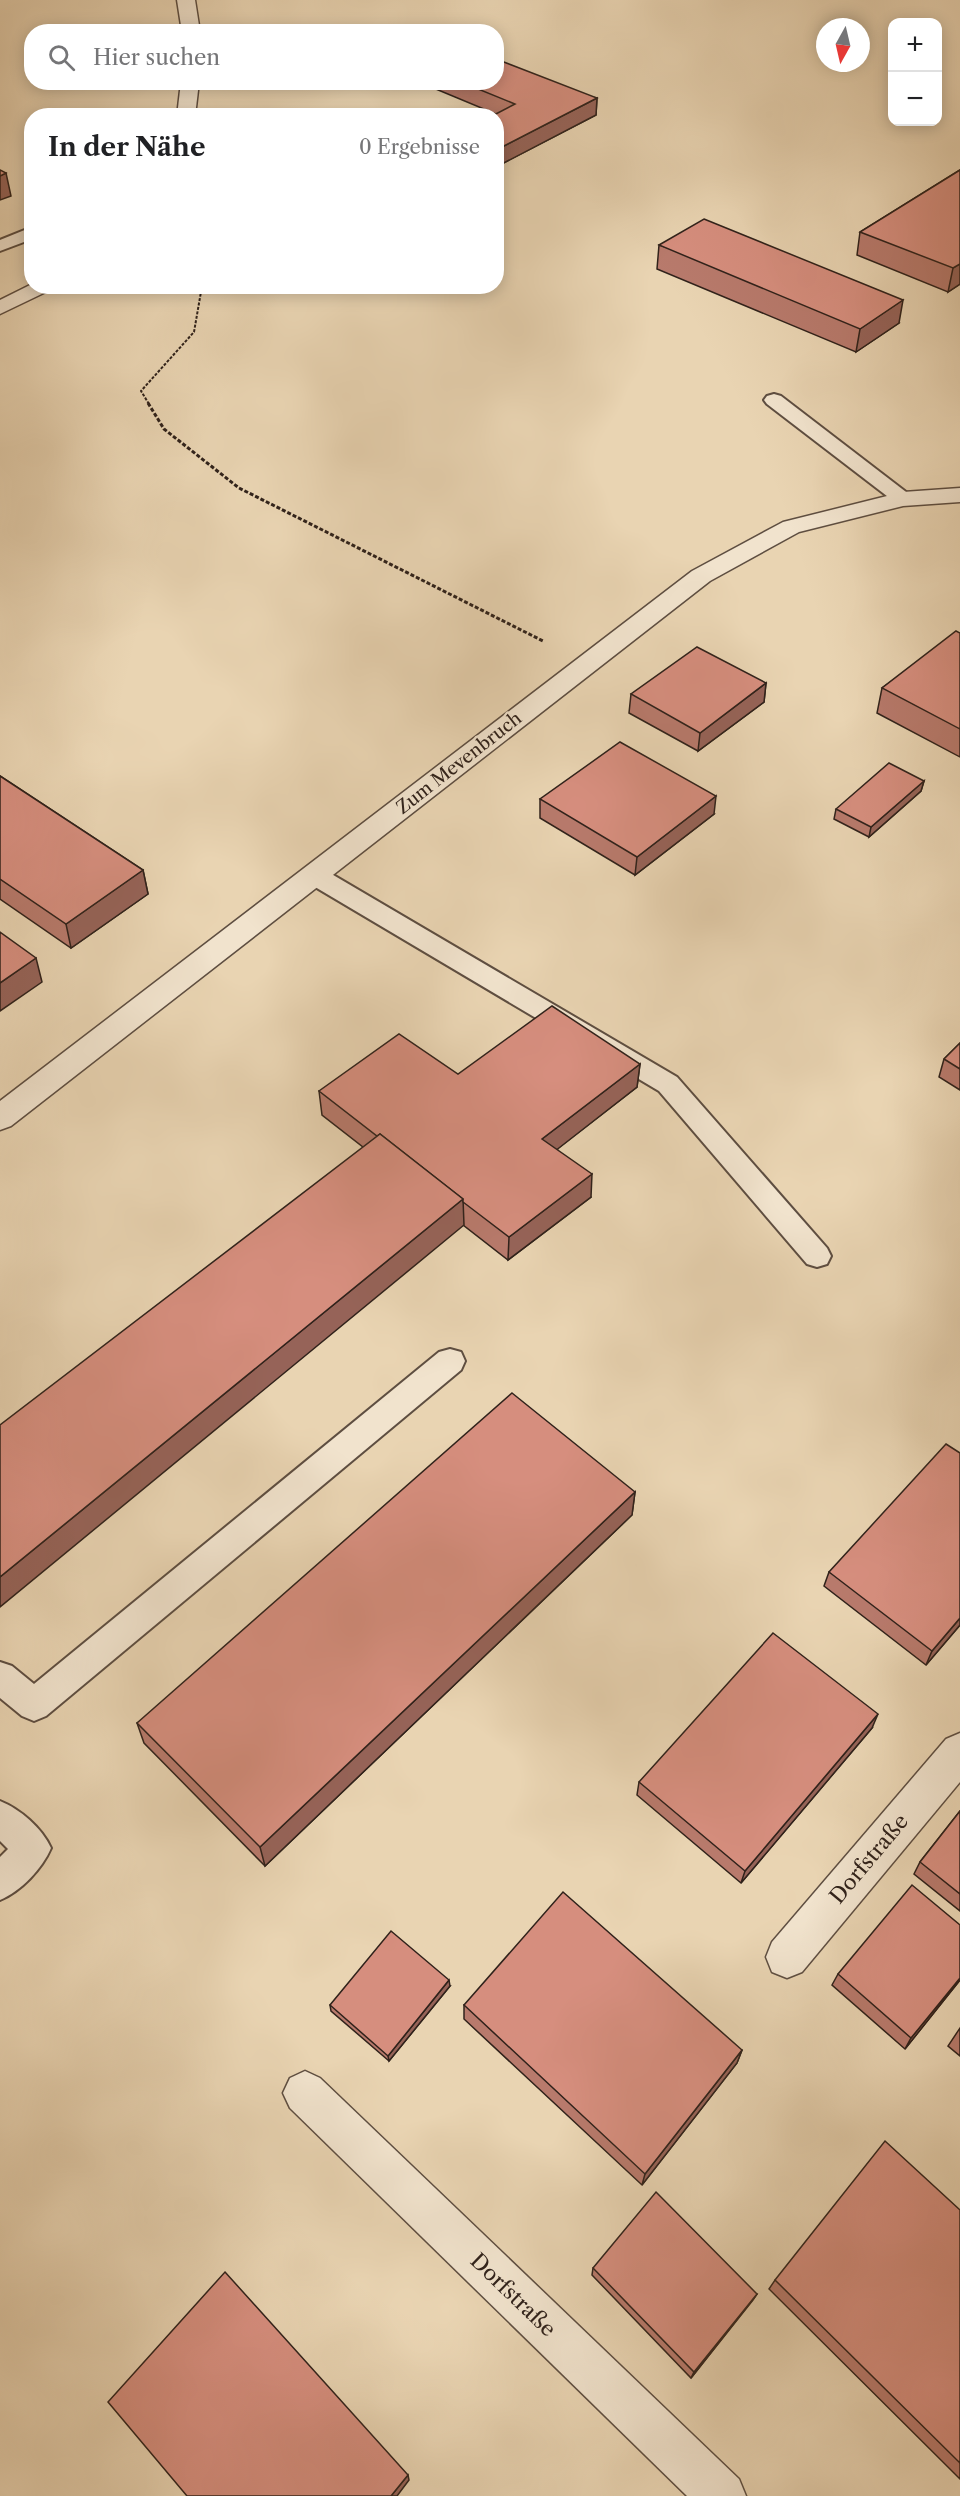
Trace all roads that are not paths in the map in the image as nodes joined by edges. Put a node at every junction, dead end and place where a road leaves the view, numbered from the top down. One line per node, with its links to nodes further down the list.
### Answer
1 (186, 0): 2 (street)
2 (190, 24)
3 (189, 90): 4 (street)
4 (187, 108)
5 (24, 236): 6 (lane)
6 (0, 246)
7 (27, 294): 8 (street)
8 (0, 308)
9 (774, 400): 11 (lane)
10 (960, 495): 11 (street, Zum Mevenbruch)
11 (903, 499): 12 (street, Zum Mevenbruch)
12 (314, 875): 13 (street, Zum Mevenbruch); 14 (lane)
13 (0, 1118)
14 (817, 1256)
15 (450, 1360): 16 (lane)
16 (0, 1677)
17 (957, 1760): 20 (street, Dorfstraße)
18 (0, 1818): 19 (lane)
19 (0, 1882)
20 (787, 1957)
21 (305, 2093): 22 (street, Dorfstraße)
22 (722, 2496)

